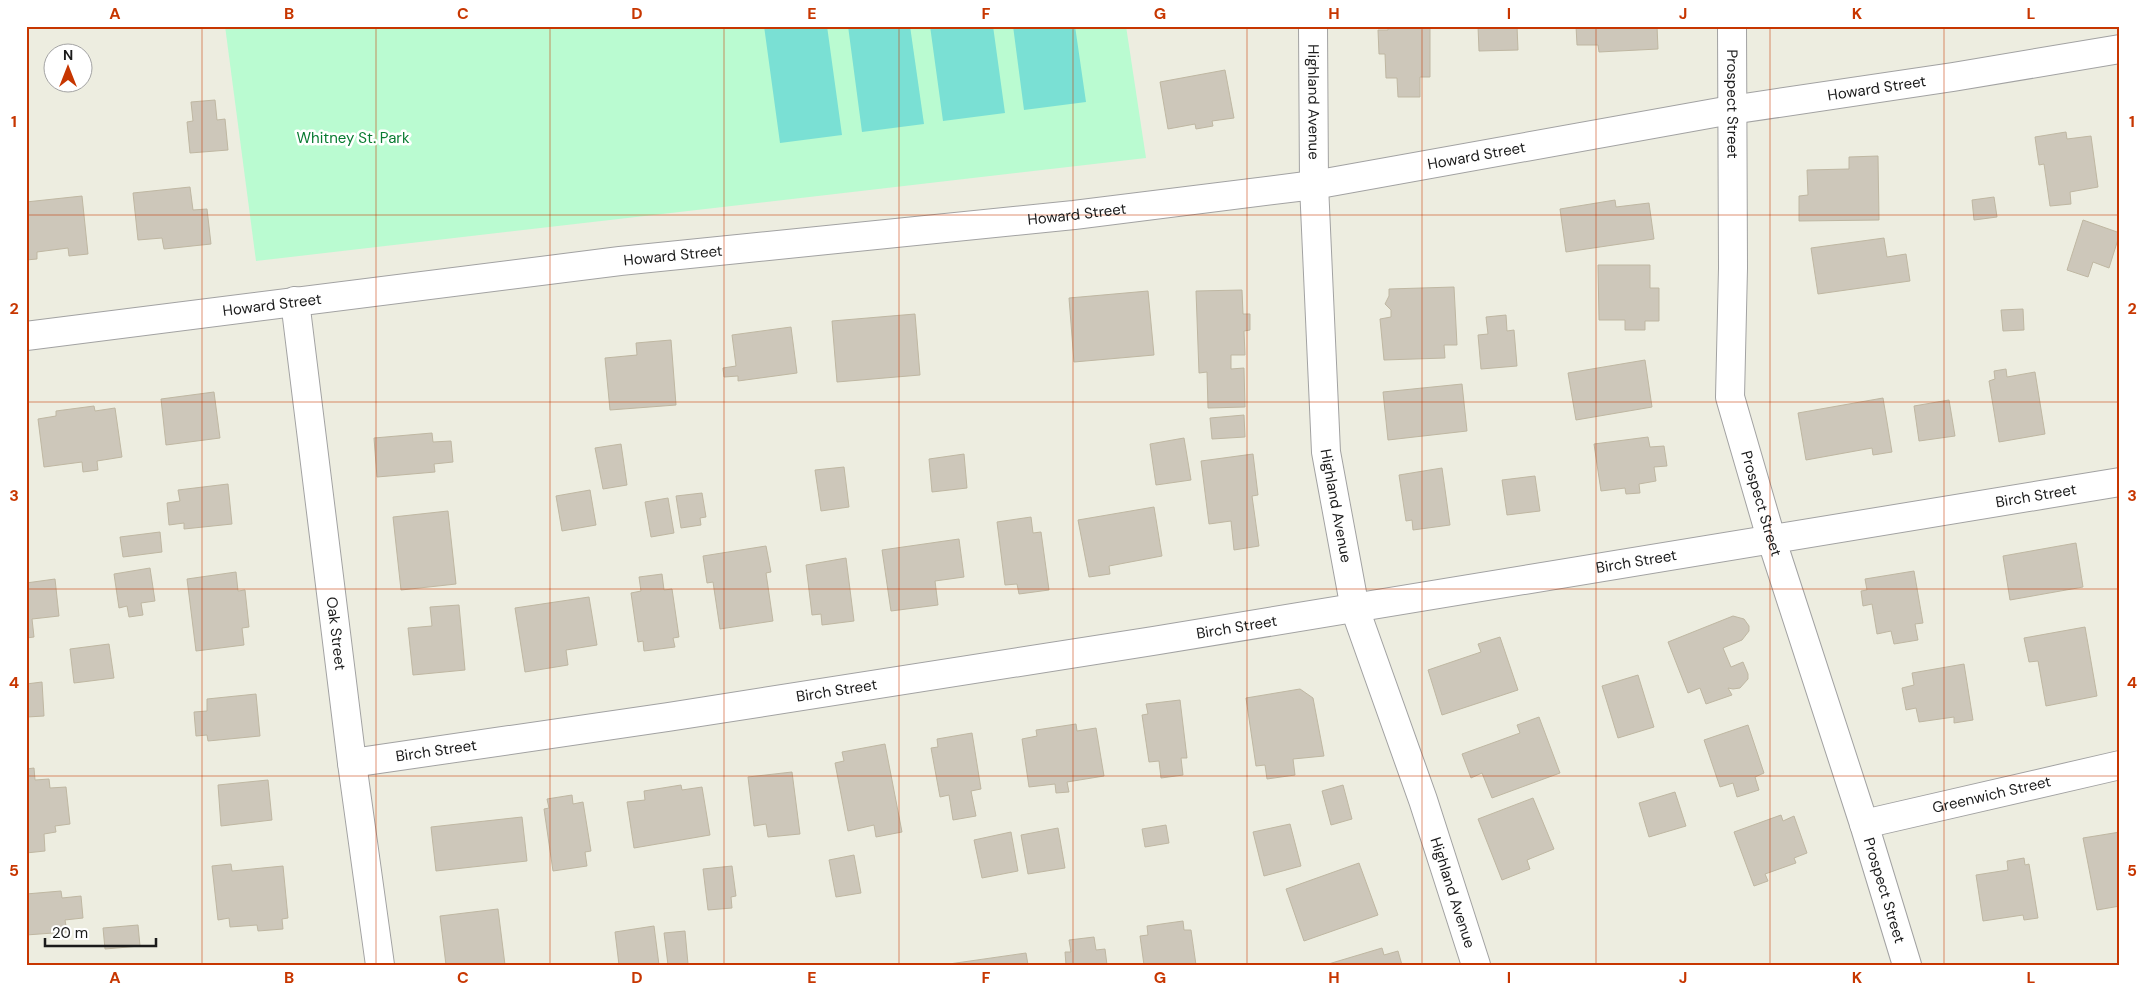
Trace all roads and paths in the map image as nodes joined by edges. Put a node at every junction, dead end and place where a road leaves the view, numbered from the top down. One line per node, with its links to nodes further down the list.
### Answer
1 (1313, 26): 5 (street, Highland Avenue)
2 (1732, 26): 4 (street, Prospect Street)
3 (2120, 49): 4 (street, Howard Street)
4 (1731, 110): 5 (street, Howard Street); 9 (street, Prospect Street)
5 (1314, 185): 6 (street, Howard Street); 10 (street, Highland Avenue)
6 (295, 301): 7 (street, Howard Street); 11 (street, Oak Street)
7 (26, 336)
8 (2120, 482): 9 (street, Birch Street)
9 (1771, 538): 10 (street, Birch Street); 13 (street, Prospect Street)
10 (1355, 609): 11 (street, Birch Street); 15 (street, Highland Avenue)
11 (352, 763): 14 (street, Oak Street)
12 (2120, 765): 13 (street, Greenwich Street)
13 (1864, 824): 16 (street, Prospect Street)
14 (380, 965)
15 (1476, 965)
16 (1907, 965)

